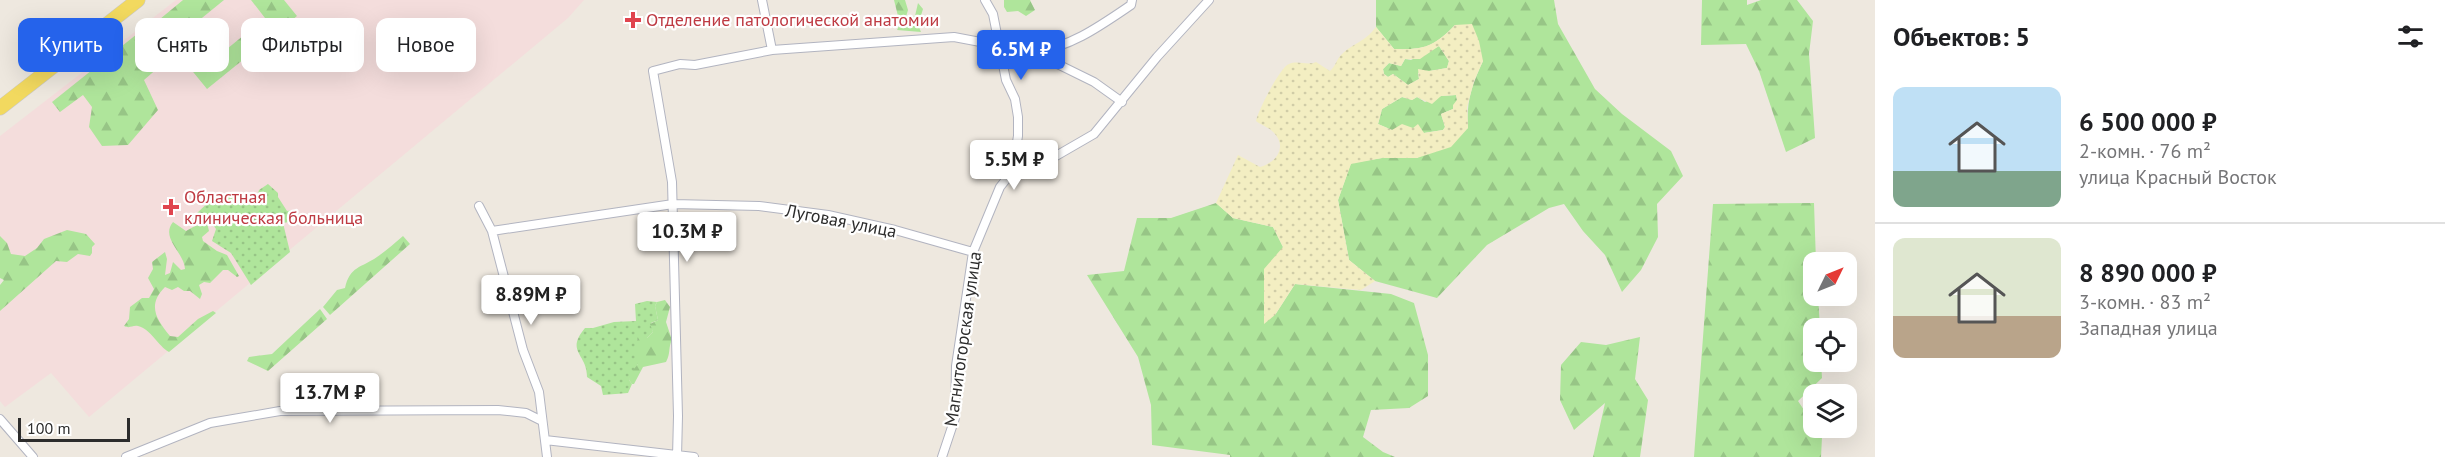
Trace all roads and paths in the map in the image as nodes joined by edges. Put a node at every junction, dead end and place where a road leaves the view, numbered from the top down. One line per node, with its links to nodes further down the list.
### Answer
1 (138, 0): 10 (main road)
2 (762, 0): 7 (street)
3 (986, 0): 6 (street)
4 (1132, 0): 8 (street)
5 (1209, 0): 9 (street)
6 (998, 46): 7 (street); 8 (street); 11 (street)
7 (772, 50): 12 (street)
8 (1033, 52): 9 (street)
9 (1122, 102): 11 (street)
10 (0, 108)
11 (1012, 172): 15 (street, Магнитогорская улица)
12 (672, 204): 14 (street, Луговая улица); 15 (street, Луговая улица); 19 (street)
13 (479, 206): 14 (street)
14 (492, 231): 17 (street)
15 (973, 252): 24 (street, Магнитогорская улица)
16 (0, 419): 20 (street)
17 (542, 421): 18 (street); 21 (street)
18 (545, 440): 19 (street); 22 (street)
19 (677, 456): 23 (street)
20 (33, 457)
21 (126, 457)
22 (547, 457)
23 (694, 457)
24 (942, 457)

